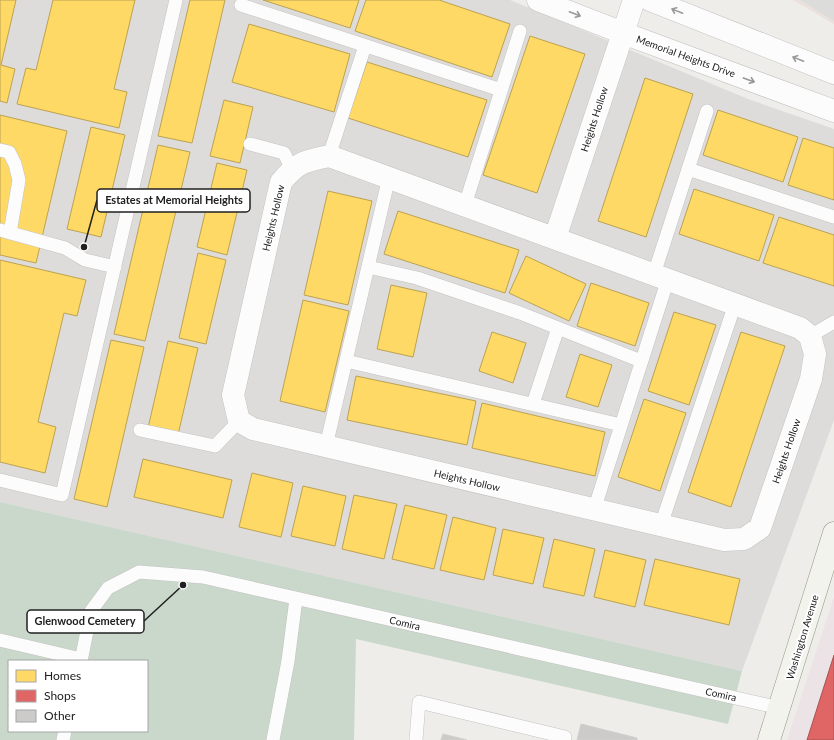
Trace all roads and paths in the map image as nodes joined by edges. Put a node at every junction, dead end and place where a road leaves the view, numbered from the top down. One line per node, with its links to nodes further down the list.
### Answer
1 (176, 0): 23 (lane)
2 (538, 0): 7 (street, Memorial Heights Drive, one-way to 7)
3 (634, 0): 7 (street, Heights Hollow)
4 (650, 0): 9 (street, one-way to 4)
5 (241, 5): 8 (lane)
6 (520, 31): 10 (lane)
7 (623, 33): 12 (street, Memorial Heights Drive, one-way to 12); 22 (street, Heights Hollow)
8 (365, 46): 10 (lane); 15 (lane)
9 (834, 73)
10 (501, 90): 19 (lane)
11 (707, 111): 16 (lane)
12 (834, 111)
13 (250, 144): 17 (lane)
14 (0, 150): 21 (lane)
15 (329, 156): 17 (street, Heights Hollow); 18 (street, Heights Hollow)
16 (688, 168): 20 (lane); 25 (lane)
17 (292, 169): 33 (street, Heights Hollow)
18 (389, 177): 19 (street, Heights Hollow); 24 (lane)
19 (465, 205): 22 (street, Heights Hollow)
20 (834, 217)
21 (5, 232): 23 (lane)
22 (555, 238): 25 (street, Heights Hollow)
23 (114, 267): 37 (lane)
24 (368, 267): 28 (lane); 30 (lane)
25 (661, 277): 26 (street, Heights Hollow); 31 (lane)
26 (735, 304): 29 (street, Heights Hollow); 39 (lane)
27 (834, 322): 29 (lane)
28 (558, 328): 31 (lane); 32 (lane)
29 (810, 336): 39 (street, Heights Hollow)
30 (346, 361): 32 (lane); 36 (lane)
31 (641, 361): 34 (lane)
32 (533, 404): 34 (lane)
33 (239, 421): 35 (lane); 36 (street, Heights Hollow)
34 (621, 425): 38 (lane)
35 (140, 430)
36 (326, 446): 38 (street, Heights Hollow)
37 (0, 480)
38 (594, 510): 39 (street, Heights Hollow)
39 (661, 525)
40 (834, 534): 44 (main road, Washington Avenue)
41 (296, 599): 43 (lane, Comira); 44 (lane, Comira); 46 (lane)
42 (0, 640): 43 (lane)
43 (81, 660)
44 (780, 708): 48 (main road, Washington Avenue)
45 (565, 737): 47 (lane)
46 (273, 740)
47 (416, 740)
48 (769, 740)

